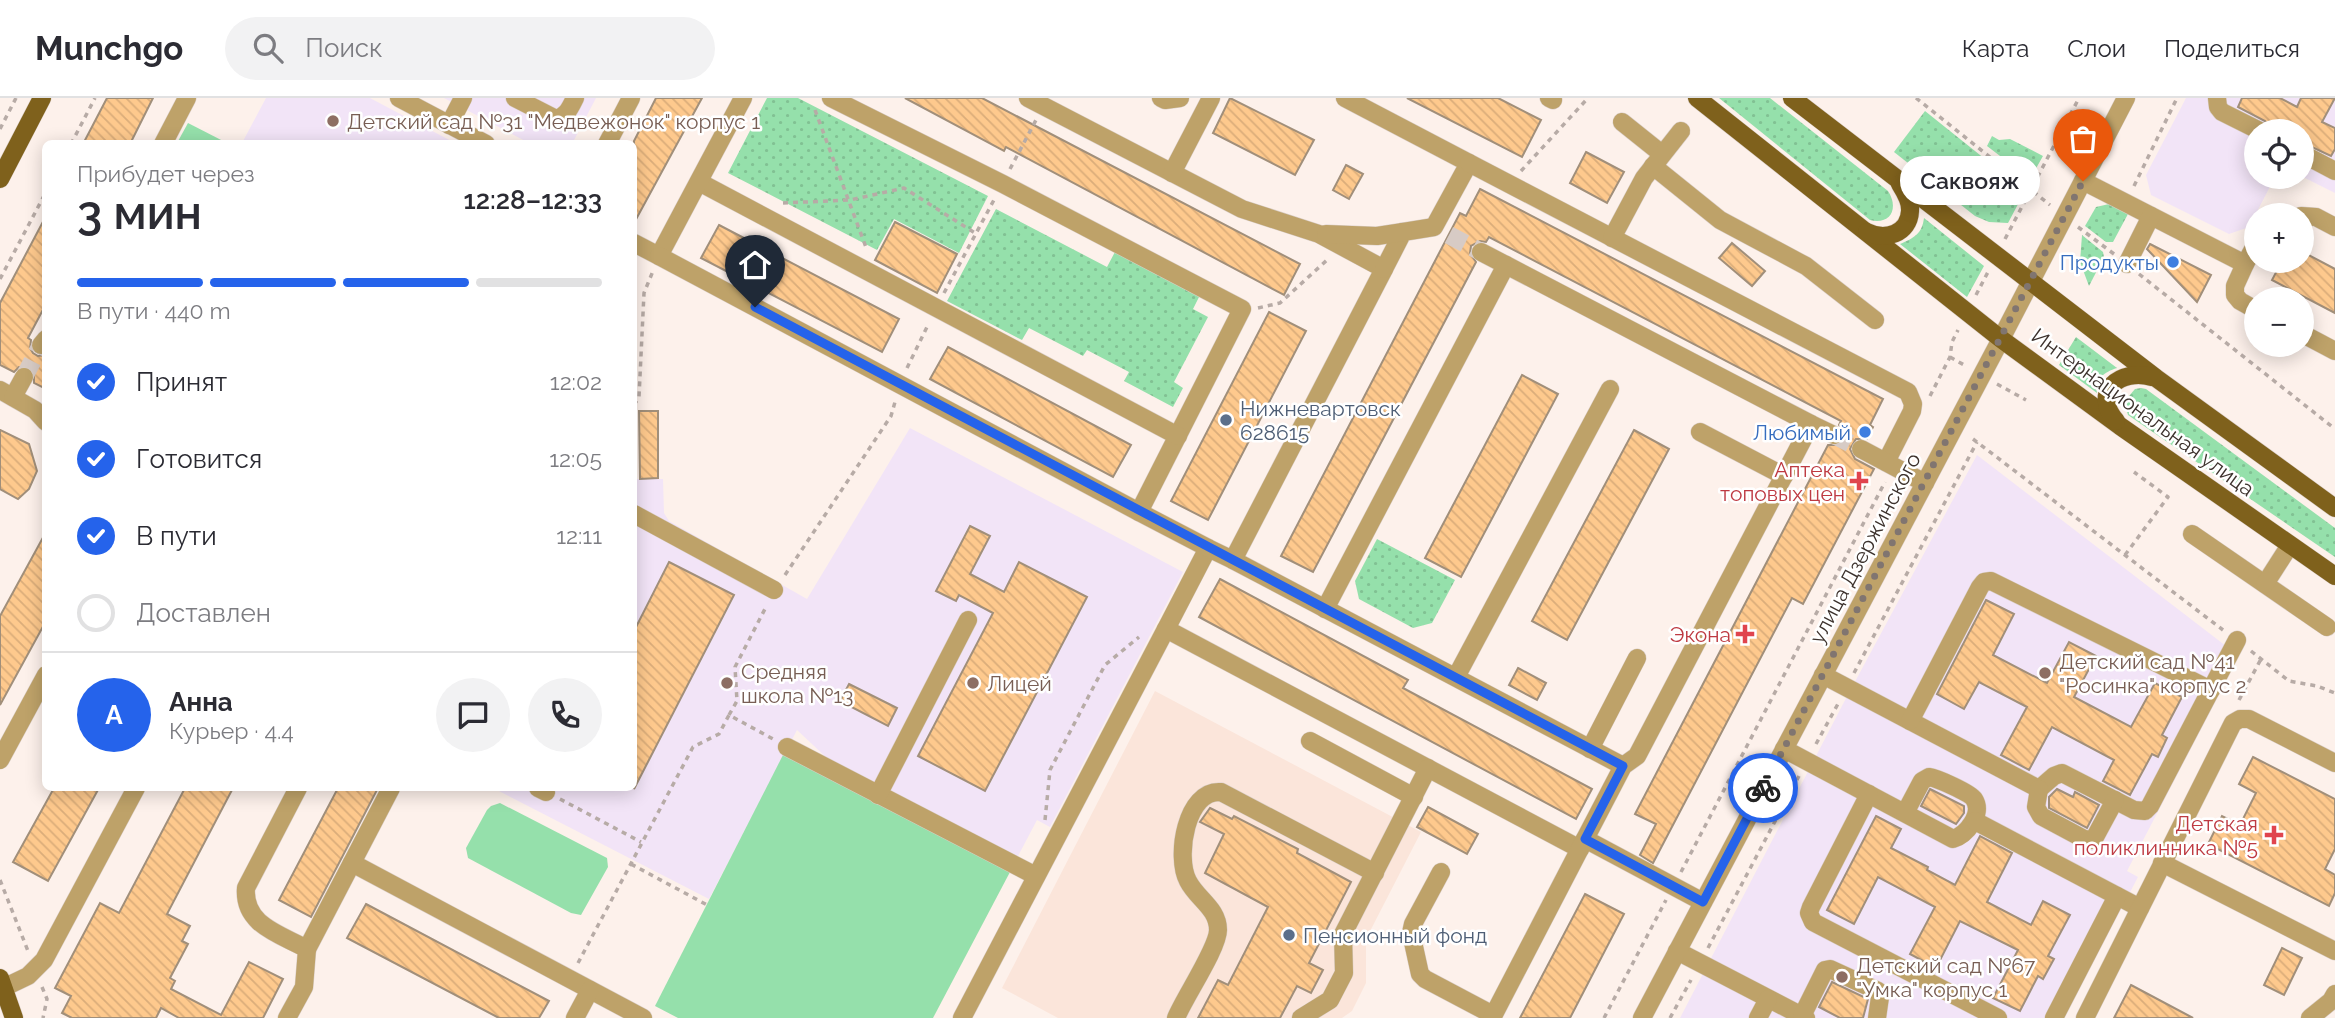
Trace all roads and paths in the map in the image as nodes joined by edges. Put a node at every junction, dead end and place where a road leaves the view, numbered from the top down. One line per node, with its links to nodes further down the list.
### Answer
1 (16, 98): 27 (path)
2 (42, 98): 39 (main road)
3 (95, 98): 30 (path)
4 (187, 98): 31 (street)
5 (398, 98): 29 (street)
6 (463, 98): 29 (street)
7 (515, 98): 8 (street)
8 (575, 98)
9 (631, 98): 33 (street)
10 (743, 98): 41 (street)
11 (810, 98): 47 (path)
12 (831, 98): 43 (street)
13 (1161, 98): 14 (street)
14 (1180, 98)
15 (1211, 98): 38 (street)
16 (1345, 98): 36 (street)
17 (1588, 98): 44 (path)
18 (1697, 98): 53 (main road, Интернациональная улица)
19 (1792, 98): 42 (main road, Интернациональная улица)
20 (2079, 98): 45 (path)
21 (2126, 98): 40 (street, улица Дзержинского)
22 (2177, 98): 49 (path)
23 (2217, 98): 26 (street)
24 (1035, 102): 38 (street); 43 (path)
25 (1622, 122): 34 (street)
26 (2244, 123)
27 (0, 129)
28 (1681, 131): 34 (street)
29 (455, 133): 32 (street)
30 (73, 140)
31 (165, 140)
32 (475, 140)
33 (609, 140)
34 (1658, 160): 57 (street); 73 (street)
35 (2314, 160): 37 (street)
36 (1469, 163): 44 (street); 54 (street)
37 (2335, 171)
38 (1172, 173): 56 (street)
39 (0, 179)
40 (2083, 181): 49 (street); 69 (street, улица Дзержинского)
41 (699, 183): 61 (street); 67 (street)
42 (1900, 183): 53 (main road); 69 (main road, Интернациональная улица)
43 (1003, 184): 55 (path); 72 (street)
44 (1508, 184): 57 (street)
45 (2031, 190)
46 (42, 200): 68 (path)
47 (850, 200): 48 (path); 55 (path); 67 (path)
48 (783, 203)
49 (2133, 206): 50 (street)
50 (2151, 216): 62 (street); 63 (street)
51 (2314, 217): 52 (street)
52 (2332, 219)
53 (1861, 229): 74 (main road, Интернациональная улица)
54 (1403, 232): 56 (street); 66 (street)
55 (975, 233): 71 (path)
56 (1319, 234): 59 (street)
57 (1612, 238): 90 (street)
58 (637, 245): 61 (street)
59 (1342, 246): 66 (street); 72 (path)
60 (1481, 252): 64 (street)
61 (659, 256): 79 (street); 82 (path)
62 (2244, 263)
63 (2127, 264)
64 (1506, 265): 84 (street); 105 (street)
65 (2244, 266): 70 (street)
66 (1384, 269): 101 (street)
67 (877, 276): 71 (street)
68 (0, 279)
69 (2031, 282): 74 (street, улица Дзержинского); 78 (main road, Интернациональная улица)
70 (2244, 304)
71 (936, 308): 79 (path); 88 (street)
72 (1242, 309): 88 (street)
73 (1875, 320)
74 (2001, 339): 85 (main road, Интернациональная улица); 93 (street, улица Дзержинского)
75 (2314, 340): 76 (street)
76 (2335, 351)
77 (24, 377): 81 (street)
78 (2156, 378): 85 (main road); 94 (main road, Интернациональная улица)
79 (900, 384): 95 (street); 104 (path)
80 (1610, 389): 112 (street)
81 (7, 393): 83 (street)
82 (637, 400)
83 (42, 418)
84 (1811, 424): 87 (street); 92 (street)
85 (2120, 425): 98 (main road, Интернациональная улица)
86 (1700, 432): 92 (street)
87 (1833, 435)
88 (1178, 436): 95 (street)
89 (1861, 449): 90 (street)
90 (1890, 464): 93 (street); 148 (path)
91 (2134, 472): 100 (path)
92 (1784, 476): 126 (street)
93 (1925, 483): 111 (street, улица Дзержинского)
94 (2335, 508)
95 (1139, 512): 99 (street)
96 (637, 516): 104 (street)
97 (2192, 534): 103 (street)
98 (2290, 545): 102 (main road, Интернациональная улица); 103 (street)
99 (1209, 548): 101 (street); 108 (street)
100 (2125, 555): 109 (path); 114 (path)
101 (1233, 560): 105 (street)
102 (2335, 576)
103 (2265, 584): 107 (street)
104 (774, 590): 117 (path)
105 (1325, 609): 112 (street)
106 (968, 620): 133 (street)
107 (2327, 627)
108 (1166, 629): 127 (street); 139 (path); 147 (street)
109 (2236, 640): 115 (street); 116 (path)
110 (1637, 658): 121 (street)
111 (1823, 675): 114 (street); 122 (street, улица Дзержинского)
112 (1456, 677): 121 (street)
113 (42, 683): 123 (street)
114 (1846, 688): 118 (street); 124 (path)
115 (2211, 690): 118 (street); 136 (street)
116 (2335, 693)
117 (729, 715): 120 (path); 140 (path)
118 (1910, 721): 128 (street)
119 (1310, 741): 135 (street)
120 (787, 747): 133 (street)
121 (1590, 749): 126 (street)
122 (1784, 749): 124 (street); 150 (street, улица Дзержинского)
123 (0, 760)
124 (1807, 761): 134 (street); 156 (path)
125 (2335, 763): 143 (street)
126 (1623, 766): 141 (street)
127 (1428, 768): 135 (street); 141 (street)
128 (2039, 789): 136 (street); 136 (street)
129 (134, 791): 158 (street)
130 (296, 791): 153 (street)
131 (389, 791): 142 (street)
132 (544, 791): 140 (path)
133 (878, 794): 147 (street)
134 (1869, 794): 137 (street); 176 (street)
135 (1414, 797): 146 (street)
136 (2115, 800)
137 (1905, 813): 138 (street); 138 (street)
138 (1975, 821): 149 (street)
139 (1044, 825)
140 (642, 842): 144 (path)
141 (1583, 844): 148 (street); 162 (street)
142 (352, 863): 153 (street); 157 (street)
143 (2162, 863): 152 (street); 155 (street)
144 (631, 864): 151 (path); 157 (path)
145 (1441, 872): 162 (street)
146 (1375, 873): 169 (street); 170 (street)
147 (1036, 876): 168 (street)
148 (1673, 886): 150 (street); 171 (path)
149 (2117, 896): 152 (street); 177 (street)
150 (1703, 902): 154 (street, улица Дзержинского)
151 (709, 906)
152 (2140, 908): 178 (street)
153 (307, 949): 165 (street)
154 (1677, 951): 156 (street); 172 (street, улица Дзержинского)
155 (2335, 951)
156 (1700, 963): 161 (street); 173 (path)
157 (569, 979): 159 (street)
158 (2, 983): 164 (main road)
159 (590, 990): 166 (street); 167 (street)
160 (2335, 994): 179 (street)
161 (1768, 999): 163 (street); 174 (street)
162 (1492, 1017)
163 (1804, 1017): 175 (street)
164 (14, 1018)
165 (287, 1018)
166 (575, 1018)
167 (643, 1018)
168 (962, 1018)
169 (1176, 1018)
170 (1301, 1018)
171 (1604, 1018)
172 (1642, 1018)
173 (1670, 1018)
174 (1758, 1018)
175 (1877, 1018)
176 (1998, 1018)
177 (2054, 1018)
178 (2085, 1018)
179 (2310, 1018)

